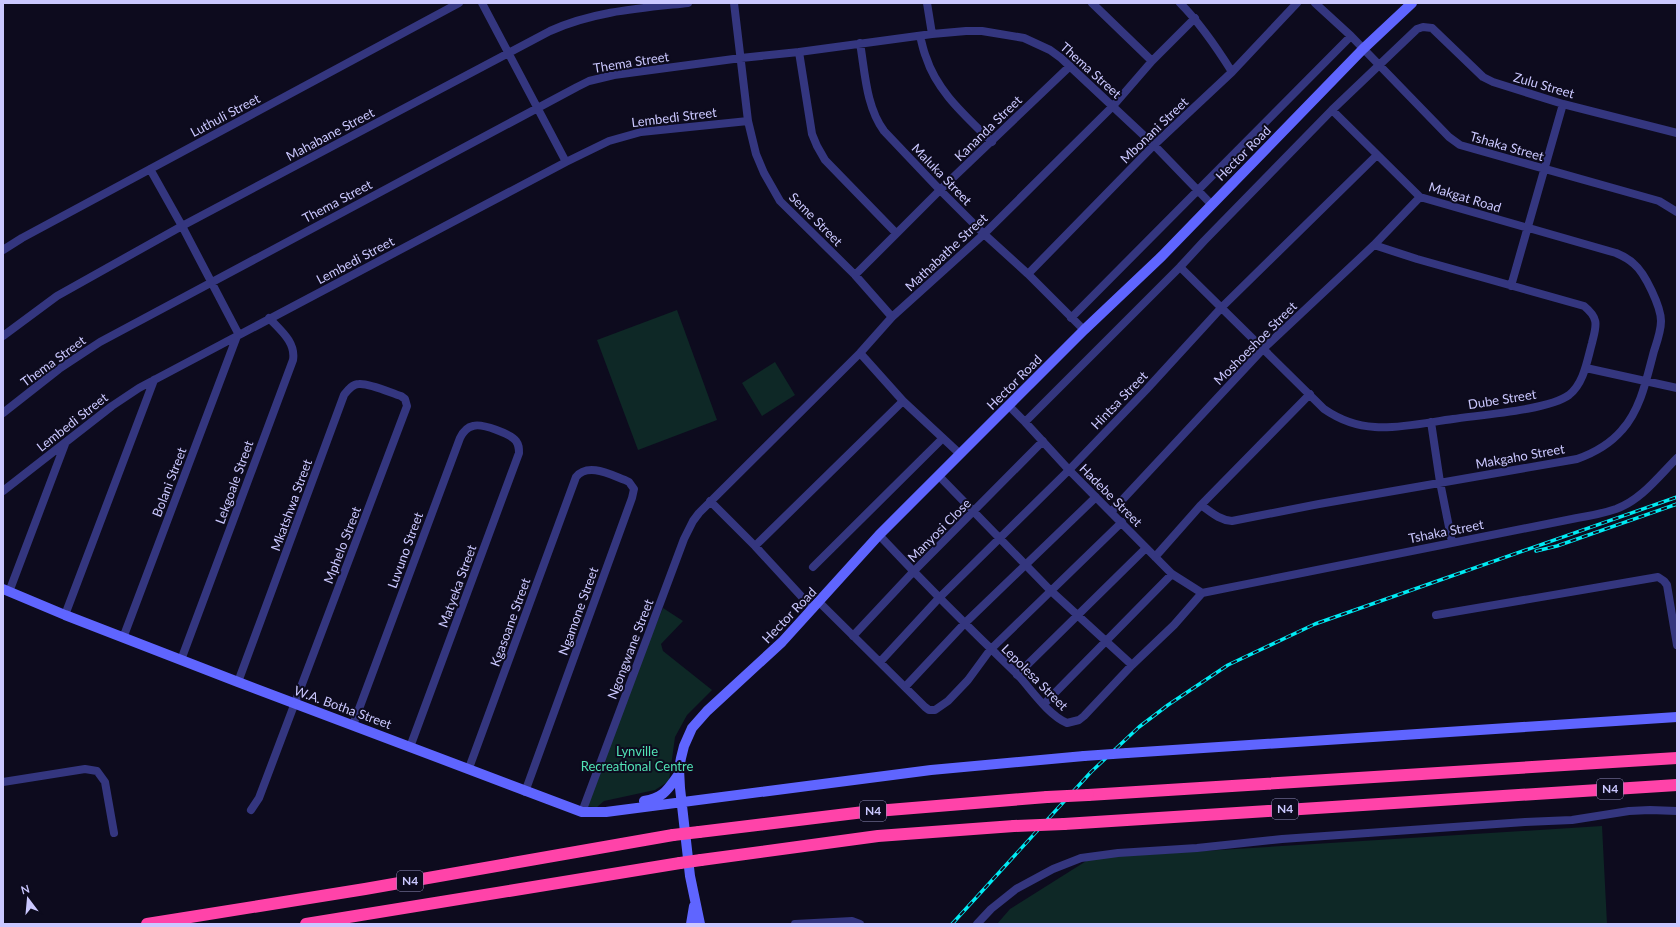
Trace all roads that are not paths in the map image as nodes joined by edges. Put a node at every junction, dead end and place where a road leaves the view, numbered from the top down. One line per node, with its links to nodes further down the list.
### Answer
1 (459, 3): 34 (street, Luthuli Street)
2 (482, 3): 18 (street)
3 (688, 3): 18 (street, Mahabane Street)
4 (734, 3): 19 (street, Seme Street)
5 (927, 3): 12 (street)
6 (1092, 3): 20 (street)
7 (1180, 3): 11 (street)
8 (1297, 3): 23 (street, Mbonani Street)
9 (1315, 3): 14 (street)
10 (1412, 3): 16 (street, Hector Road)
11 (1195, 18): 20 (street, Mathabathe Street); 23 (street)
12 (932, 34): 13 (street, Thema Street); 21 (street, Thema Street)
13 (920, 36): 15 (street, Thema Street); 30 (street)
14 (1351, 36): 16 (street); 37 (street, Hector Road)
15 (860, 43): 17 (street, Thema Street); 36 (street, Maluka Street)
16 (1363, 49): 22 (street, Tshaka Street); 39 (street, Hector Road)
17 (799, 52): 19 (street, Thema Street); 43 (street)
18 (510, 53): 26 (street); 41 (street, Mahabane Street)
19 (741, 58): 26 (street, Thema Street); 28 (street, Seme Street)
20 (1152, 61): 25 (street, Mathabathe Street)
21 (1070, 66): 25 (street, Thema Street); 30 (street, Kananda Street)
22 (1379, 66): 24 (street, Zulu Street); 27 (street); 35 (street, Tshaka Street)
23 (1232, 72): 31 (street, Mbonani Street)
24 (1563, 104): 29 (street, Zulu Street); 35 (street)
25 (1113, 106): 31 (street, Thema Street); 44 (street, Mathabathe Street)
26 (538, 107): 33 (street); 51 (street, Thema Street)
27 (1332, 110): 32 (street, Makgat Road); 48 (street)
28 (748, 121): 33 (street, Lembedi Street); 50 (street, Seme Street)
29 (1677, 133)
30 (992, 142): 36 (street, Kananda Street)
31 (1154, 145): 37 (street, Thema Street); 49 (street, Mbonani Street)
32 (1377, 155): 38 (street, Makgat Road); 53 (street, Hintsa Street)
33 (566, 162): 55 (street, Lembedi Street)
34 (150, 169): 41 (street); 47 (street, Luthuli Street)
35 (1544, 170): 40 (street, Tshaka Street); 42 (street)
36 (940, 190): 43 (street, Kananda Street); 44 (street, Maluka Street)
37 (1198, 190): 39 (street, Thema Street); 56 (street, Hector Road)
38 (1420, 197): 42 (street, Makgat Road); 45 (street, Moshoeshoe Street)
39 (1212, 204): 57 (street, Hector Road)
40 (1677, 212)
41 (182, 226): 51 (street); 59 (street, Mahabane Street)
42 (1528, 228): 46 (street, Makgat Road); 52 (street)
43 (896, 234): 50 (street, Kananda Street)
44 (984, 234): 49 (street, Maluka Street); 54 (street, Mathabathe Street)
45 (1374, 245): 52 (street, Dube Street); 60 (street, Moshoeshoe Street)
46 (1599, 248): 64 (street, Makgaho Street)
47 (3, 250)
48 (1180, 267): 53 (street, Dube Street); 71 (street)
49 (1028, 274): 56 (street, Maluka Street)
50 (855, 275): 54 (street, Seme Street)
51 (211, 282): 58 (street); 70 (street, Thema Street)
52 (1511, 286): 62 (street, Dube Street)
53 (1222, 307): 60 (street, Dube Street); 80 (street, Hintsa Street)
54 (892, 317): 61 (street, Mathabathe Street)
55 (269, 318): 58 (street, Lembedi Street); 114 (street, Lekgoale Street)
56 (1071, 318): 57 (street, Maluka Street)
57 (1084, 330): 69 (street, Hector Road)
58 (238, 335): 63 (street, Lembedi Street); 110 (street, Bolani Street)
59 (3, 336)
60 (1263, 349): 66 (street, Dube Street); 88 (street, Moshoeshoe Street)
61 (860, 353): 68 (street); 85 (street, Mathabathe Street)
62 (1586, 368): 64 (street); 72 (street, Dube Street)
63 (154, 380): 76 (street, Lembedi Street); 105 (street)
64 (1645, 382): 65 (street); 82 (street, Makgaho Street)
65 (1677, 388)
66 (1310, 394): 72 (street, Dube Street); 86 (street)
67 (401, 396): 118 (street, Mkatshwa Street); 120 (street, Mphelo Street)
68 (904, 401): 74 (street); 93 (street)
69 (1008, 406): 71 (street, Hadebe Street); 77 (street, Hector Road)
70 (3, 412)
71 (1025, 422): 75 (street, Hadebe Street)
72 (1431, 422): 82 (street)
73 (510, 436): 123 (street, Luvuno Street); 124 (street, Matyeka Street)
74 (943, 438): 77 (street); 97 (street, Hector Road)
75 (1043, 441): 80 (street, Hadebe Street); 87 (street, Manyosi Close)
76 (65, 444): 83 (street, Lembedi Street); 100 (street)
77 (960, 454): 81 (street, Hector Road)
78 (1677, 458): 92 (street, Tshaka Street)
79 (586, 470): 126 (street, Kgasoane Street); 130 (street, Ngamone Street)
80 (1069, 470): 84 (street, Hadebe Street); 91 (street, Hintsa Street)
81 (939, 476): 87 (street); 90 (street, Hector Road)
82 (1440, 482): 86 (street, Makgaho Street); 92 (street)
83 (3, 491)
84 (1096, 497): 88 (street, Hadebe Street); 96 (street)
85 (710, 501): 93 (street, Lepolesa Street); 134 (street, Ngongwane Street)
86 (1202, 504): 95 (street)
87 (974, 512): 91 (street); 98 (street, Manyosi Close)
88 (1111, 512): 89 (street, Hadebe Street)
89 (1122, 522): 94 (street, Hadebe Street); 101 (street)
90 (879, 536): 98 (street); 104 (street, Hector Road)
91 (998, 538): 96 (street); 103 (street, Hintsa Street)
92 (1452, 542): 102 (street, Tshaka Street)
93 (755, 546): 104 (street, Lepolesa Street)
94 (1146, 548): 95 (street, Hadebe Street); 106 (street)
95 (1155, 557): 99 (street, Hadebe Street)
96 (1026, 564): 101 (street); 108 (street)
97 (813, 567)
98 (913, 572): 103 (street); 109 (street, Manyosi Close)
99 (1172, 574): 102 (street, Hadebe Street); 111 (street)
100 (6, 590): 105 (street, W.A. Botha Street)
101 (1050, 590): 106 (street); 113 (street)
102 (1202, 593): 116 (street, Lepolesa Street)
103 (939, 598): 108 (street); 115 (street, Hintsa Street)
104 (816, 606): 109 (street, Lepolesa Street); 127 (street, Hector Road)
105 (65, 615): 110 (street, W.A. Botha Street)
106 (1078, 615): 111 (street); 117 (street)
107 (1436, 615): 112 (street)
108 (964, 624): 113 (street); 119 (street)
109 (853, 636): 115 (street, Lepolesa Street)
110 (123, 638): 114 (street, W.A. Botha Street)
111 (1105, 641): 116 (street); 121 (street)
112 (1677, 645)
113 (990, 650): 117 (street, Lepolesa Street); 119 (street, Lepolesa Street)
114 (181, 660): 118 (street, W.A. Botha Street)
115 (880, 662): 119 (street, Lepolesa Street)
116 (1132, 666): 121 (street, Lepolesa Street)
117 (1017, 675): 121 (street, Lepolesa Street)
118 (238, 682): 120 (street, W.A. Botha Street)
119 (905, 687)
120 (294, 704): 123 (street, W.A. Botha Street); 132 (street)
121 (1044, 704)
122 (1677, 717): 131 (street, W.A. Botha Street, bridge)
123 (353, 725): 124 (street, W.A. Botha Street)
124 (410, 747): 126 (street, W.A. Botha Street)
125 (1677, 758): 138 (highway, N4, bridge)
126 (469, 768): 130 (street, W.A. Botha Street)
127 (679, 774): 131 (street, Hector Road); 135 (street)
128 (3, 782): 136 (street)
129 (1677, 785): 139 (highway, N4, bridge)
130 (525, 792): 134 (street, W.A. Botha Street)
131 (680, 802): 135 (street, W.A. Botha Street); 137 (street, Hector Road)
132 (251, 810)
133 (1677, 811): 144 (street)
134 (582, 812): 135 (street, W.A. Botha Street)
135 (606, 812)
136 (114, 834)
137 (695, 900): 140 (street); 141 (street, Hector Road)
138 (147, 924)
139 (306, 924)
140 (691, 924)
141 (700, 924)
142 (795, 924): 143 (street)
143 (860, 924)
144 (977, 924)

